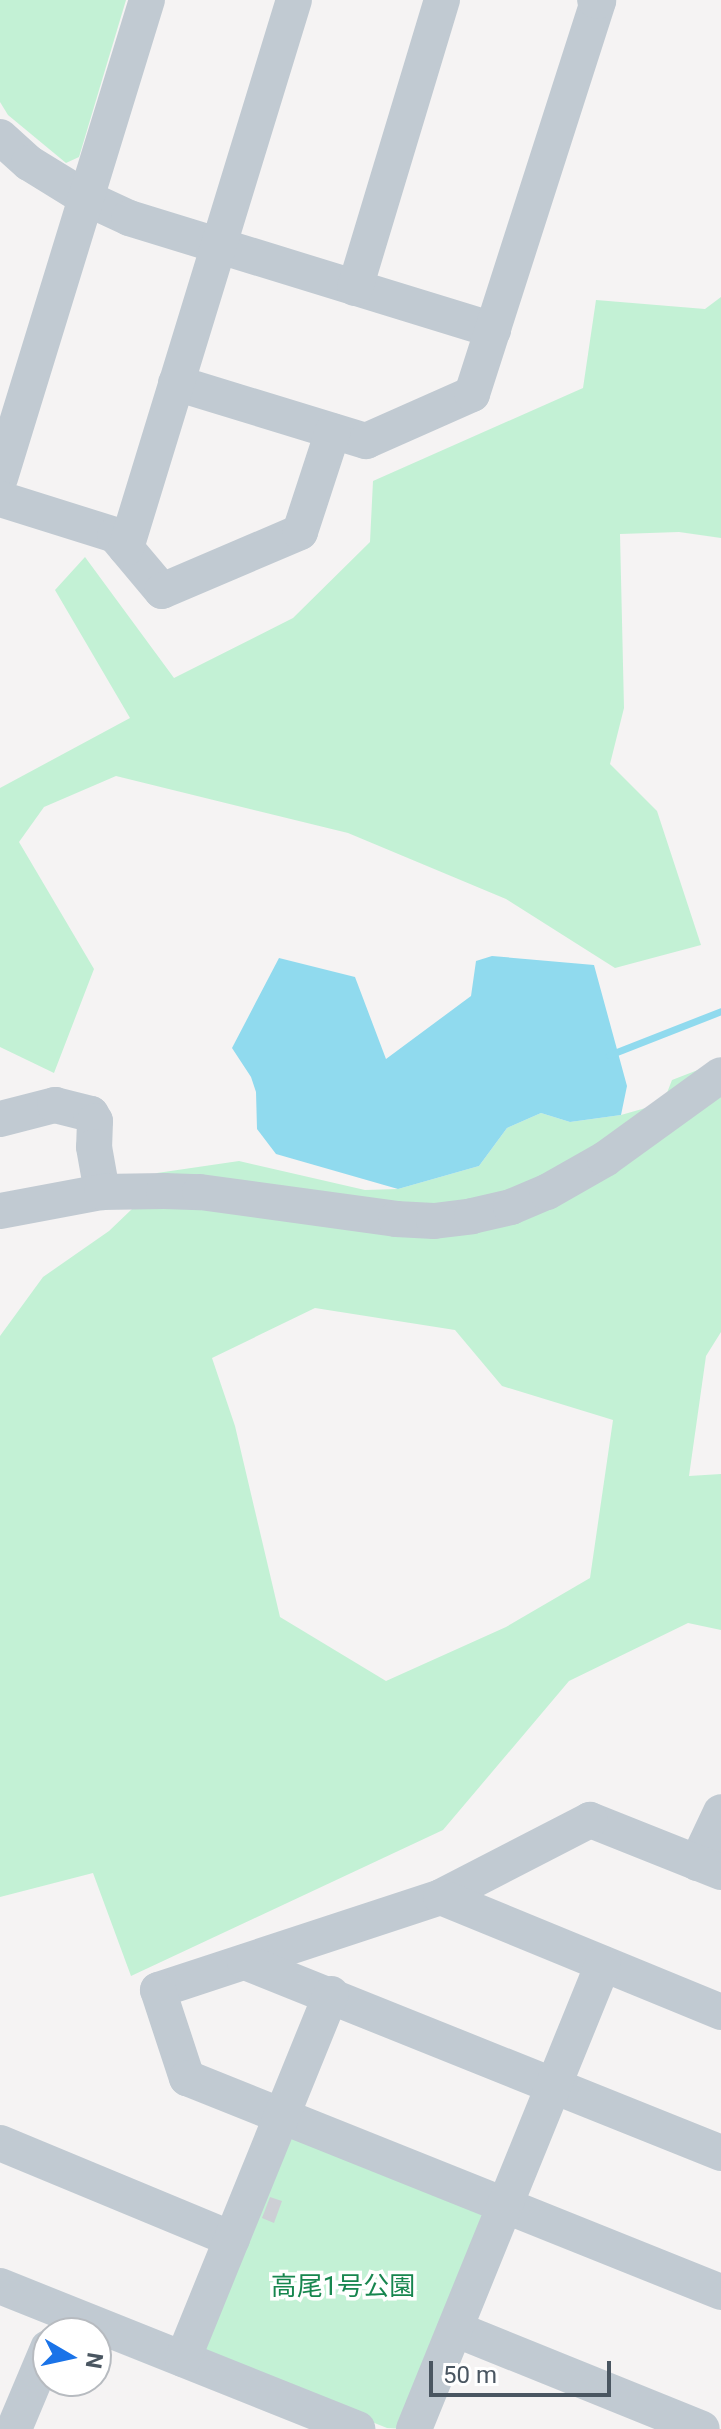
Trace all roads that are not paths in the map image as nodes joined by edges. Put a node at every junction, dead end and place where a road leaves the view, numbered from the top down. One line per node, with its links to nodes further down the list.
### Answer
1 (147, 0): 6 (street)
2 (294, 0): 7 (street)
3 (442, 0): 8 (street)
4 (595, 0): 9 (street)
5 (0, 137): 6 (street)
6 (86, 198): 7 (street); 12 (street)
7 (218, 247): 8 (street); 10 (street)
8 (355, 288): 9 (street)
9 (493, 330): 11 (street)
10 (176, 383): 11 (street); 14 (street)
11 (333, 431): 14 (street)
12 (0, 478)
13 (0, 499): 14 (street)
14 (126, 548)
15 (721, 1075): 17 (street)
16 (0, 1119): 17 (street)
17 (102, 1192): 18 (street)
18 (0, 1211)
19 (721, 1812): 20 (street)
20 (709, 1868): 21 (street)
21 (441, 1897): 22 (street); 23 (street)
22 (245, 1962): 24 (street); 27 (street)
23 (603, 1964): 25 (street); 26 (street)
24 (331, 1994): 26 (street); 27 (street)
25 (721, 2012)
26 (553, 2085): 29 (street); 30 (street)
27 (281, 2117): 30 (street); 31 (street)
28 (0, 2143): 31 (street)
29 (721, 2153)
30 (504, 2207): 33 (street); 35 (street)
31 (232, 2239): 37 (street)
32 (0, 2286): 34 (street)
33 (721, 2292)
34 (51, 2317)
35 (455, 2329): 41 (street); 42 (street)
36 (112, 2338): 37 (street)
37 (183, 2359): 40 (street)
38 (32, 2386): 39 (street)
39 (14, 2429)
40 (357, 2429)
41 (414, 2429)
42 (702, 2429)

